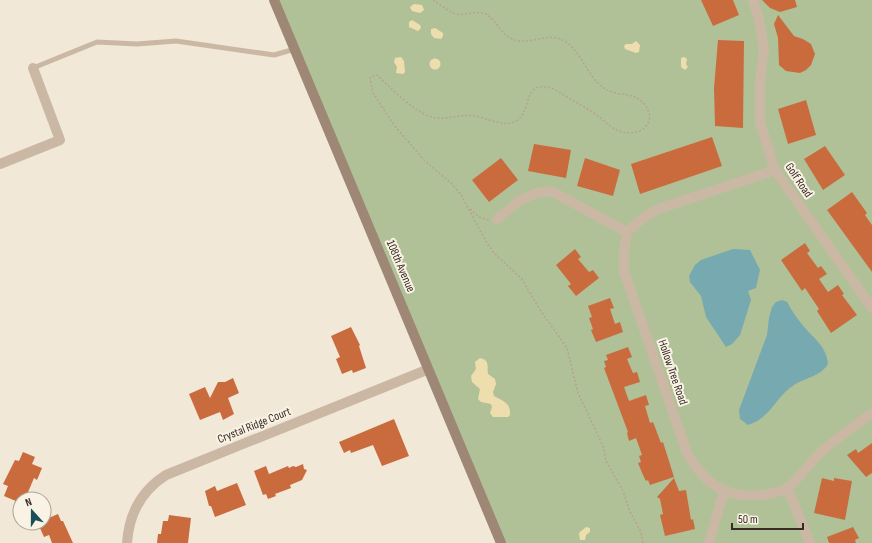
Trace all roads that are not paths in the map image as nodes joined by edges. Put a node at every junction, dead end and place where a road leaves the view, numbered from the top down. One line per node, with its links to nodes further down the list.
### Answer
1 (274, 0): 3 (street, 108th Avenue)
2 (753, 0): 6 (street, Golf Road)
3 (295, 49): 4 (lane); 10 (street, 108th Avenue)
4 (32, 68): 5 (street)
5 (0, 164)
6 (775, 170): 8 (street); 9 (street, Golf Road)
7 (497, 219): 8 (street)
8 (627, 232): 13 (street, Hollow Tree Road)
9 (872, 308)
10 (429, 369): 14 (street, Crystal Ridge Court); 15 (street, 108th Avenue)
11 (872, 414): 12 (street, Hollow Tree Road)
12 (787, 487): 13 (street, Hollow Tree Road); 17 (street)
13 (724, 491): 16 (street)
14 (127, 543)
15 (501, 543)
16 (709, 543)
17 (810, 543)

